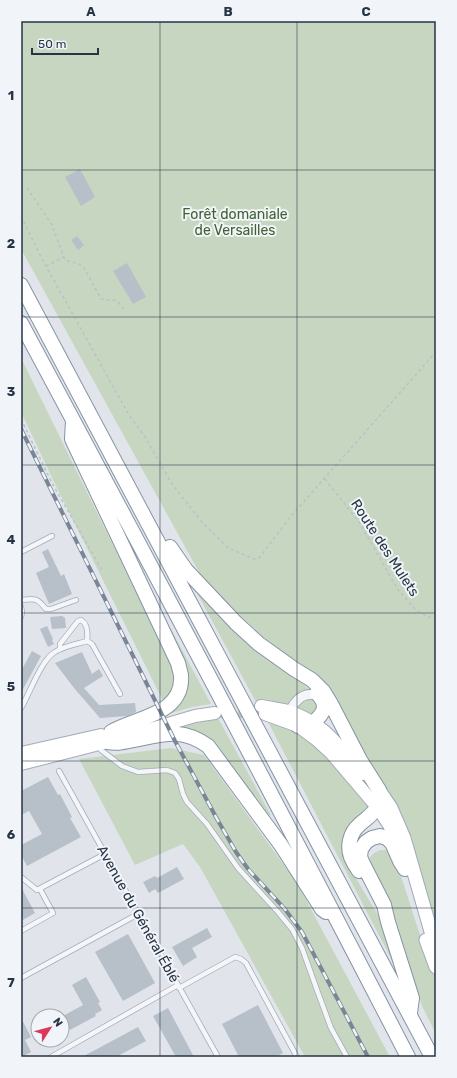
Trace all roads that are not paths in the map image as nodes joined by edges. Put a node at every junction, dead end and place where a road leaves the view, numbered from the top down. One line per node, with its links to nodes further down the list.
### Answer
1 (21, 285): 4 (highway)
2 (21, 323): 3 (highway)
3 (74, 421): 21 (highway); 31 (highway)
4 (155, 535): 13 (highway); 38 (highway)
5 (52, 536): 6 (lane)
6 (21, 552)
7 (21, 600): 8 (lane)
8 (76, 600)
9 (21, 607): 10 (lane)
10 (21, 617)
11 (87, 641): 12 (lane); 12 (lane); 14 (lane)
12 (60, 649): 16 (lane)
13 (294, 669): 15 (highway); 24 (highway)
14 (120, 694)
15 (319, 696): 18 (street); 19 (highway)
16 (21, 708)
17 (213, 709): 21 (main road)
18 (290, 711): 19 (main road); 20 (main road)
19 (314, 723): 20 (highway); 24 (main road)
20 (298, 726): 25 (main road)
21 (105, 739): 22 (main road); 22 (main road); 31 (highway); 42 (lane)
22 (22, 754)
23 (59, 771): 26 (lane, Avenue du Général Éblé)
24 (379, 790): 25 (main road); 34 (main road)
25 (377, 807): 27 (main road); 32 (highway)
26 (105, 854): 29 (lane); 30 (lane, Avenue du Général Éblé)
27 (405, 869): 32 (highway); 35 (main road)
28 (21, 877): 29 (lane)
29 (40, 889): 33 (lane)
30 (138, 914): 36 (lane); 37 (lane, Avenue du Général Éblé)
31 (338, 921): 43 (highway)
32 (388, 922): 38 (highway)
33 (21, 931)
34 (436, 949)
35 (436, 967)
36 (21, 978)
37 (179, 987): 39 (lane); 40 (lane, Avenue du Général Éblé); 41 (lane)
38 (410, 1015): 44 (highway)
39 (51, 1057)
40 (218, 1057)
41 (297, 1057)
42 (347, 1057)
43 (408, 1057)
44 (432, 1057)

